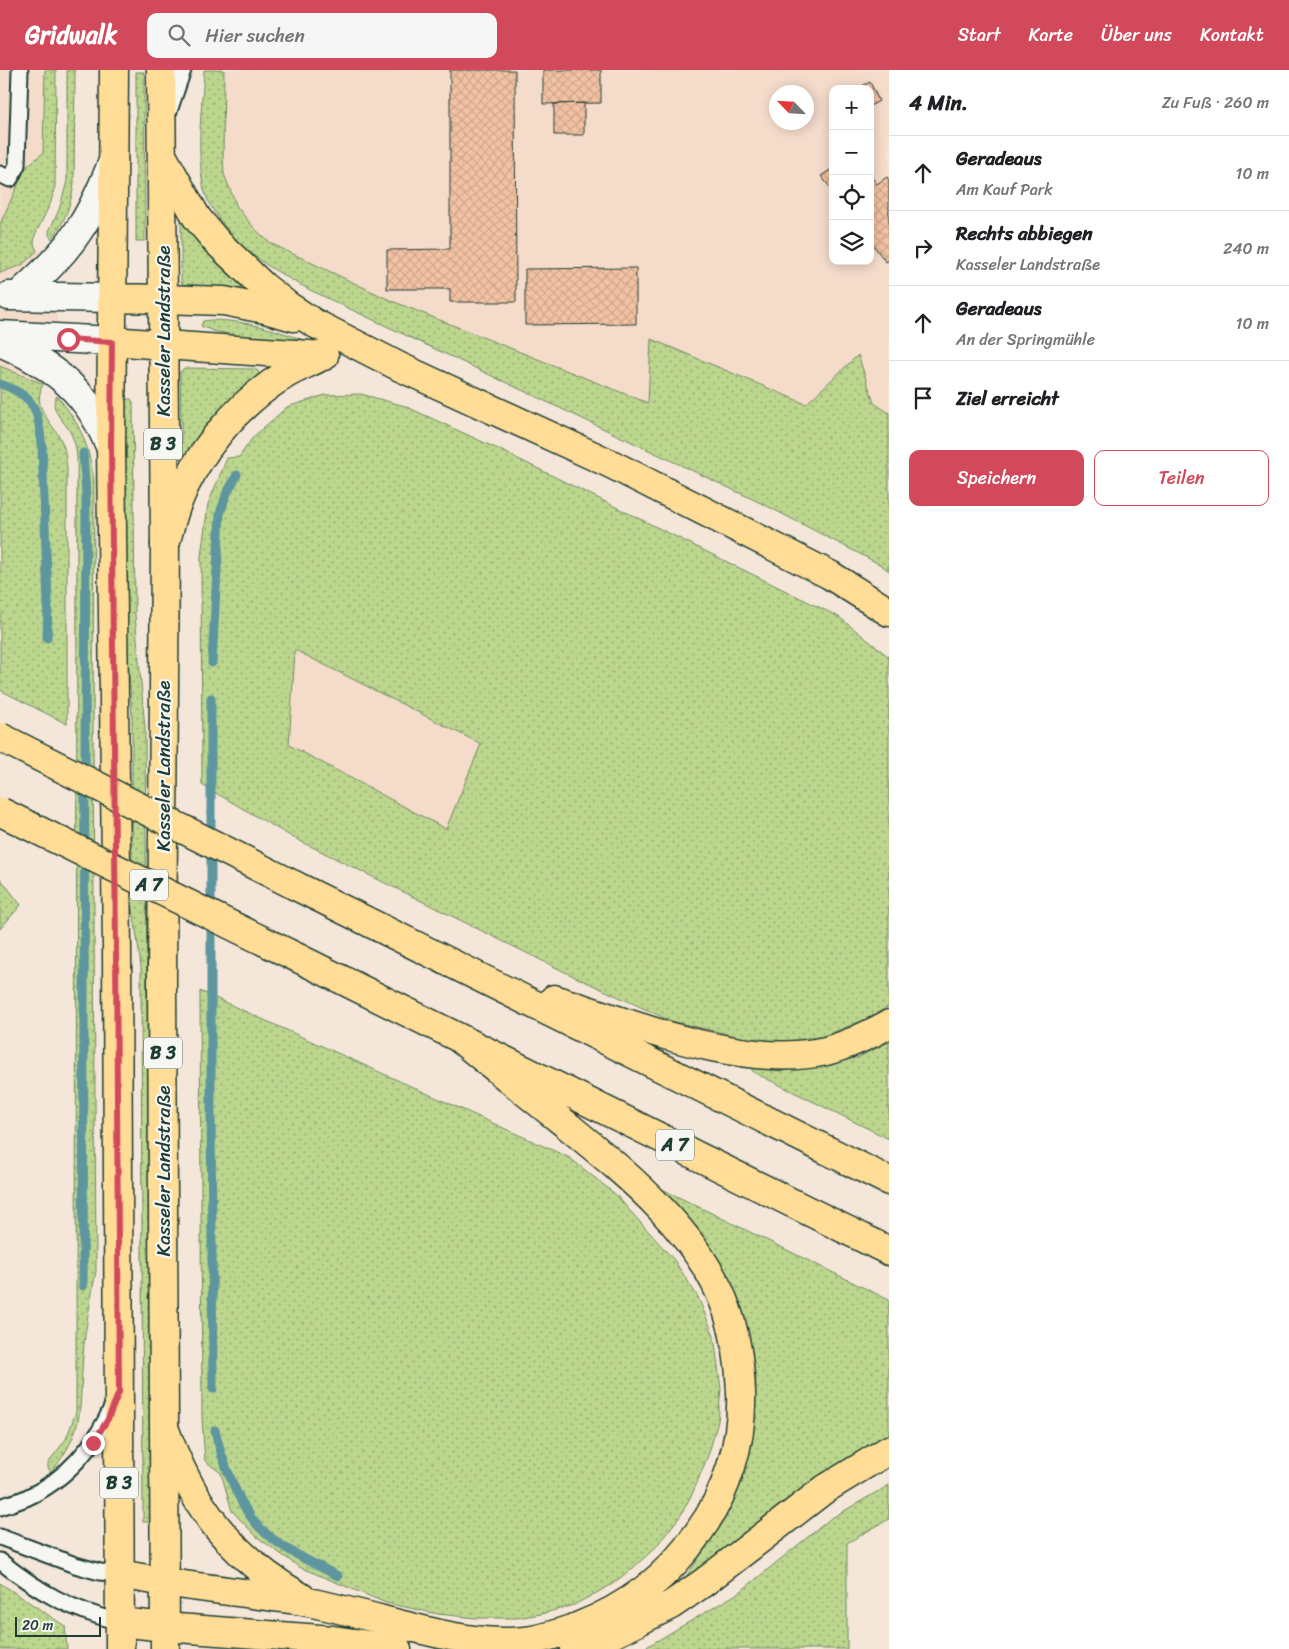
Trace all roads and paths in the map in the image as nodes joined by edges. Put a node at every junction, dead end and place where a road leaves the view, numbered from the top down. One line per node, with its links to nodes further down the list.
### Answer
1 (20, 70): 7 (lane)
2 (114, 70): 6 (main road, B 3)
3 (161, 70): 5 (main road, Kasseler Landstraße / B 3)
4 (183, 70): 5 (lane)
5 (162, 146): 10 (main road, Kasseler Landstraße / B 3); 11 (main road)
6 (113, 161): 8 (street); 9 (main road, B 3)
7 (0, 174)
8 (9, 296): 9 (street)
9 (112, 298): 10 (main road); 14 (main road, B 3)
10 (163, 299): 11 (main road); 15 (main road, Kasseler Landstraße / B 3)
11 (314, 323): 17 (main road)
12 (0, 335): 14 (street)
13 (0, 342): 18 (street)
14 (112, 342): 15 (main road); 18 (main road, B 3)
15 (164, 345): 16 (main road); 19 (main road, Kasseler Landstraße / B 3)
16 (324, 356): 17 (main road); 19 (main road)
17 (400, 367): 20 (main road)
18 (111, 448): 28 (main road, B 3)
19 (165, 544): 29 (main road, Kasseler Landstraße / B 3)
20 (889, 612)
21 (0, 737): 23 (main road, bridge)
22 (0, 812): 25 (main road, A 7, bridge)
23 (472, 973): 24 (main road); 26 (main road)
24 (889, 1024)
25 (460, 1039): 27 (main road, A 7); 36 (main road)
26 (889, 1181)
27 (889, 1251)
28 (119, 1392): 31 (lane); 34 (main road, B 3)
29 (165, 1430): 35 (main road, Kasseler Landstraße / B 3); 36 (main road)
30 (889, 1450): 42 (main road)
31 (0, 1507)
32 (0, 1537): 34 (lane)
33 (0, 1561): 37 (lane)
34 (119, 1574): 35 (main road); 37 (main road, B 3)
35 (165, 1582): 36 (main road); 38 (main road, Kasseler Landstraße / B 3)
36 (309, 1602)
37 (120, 1622): 38 (main road); 40 (main road, B 3)
38 (165, 1638): 39 (main road)
39 (268, 1642): 41 (main road)
40 (120, 1649)
41 (397, 1649)
42 (574, 1649)

